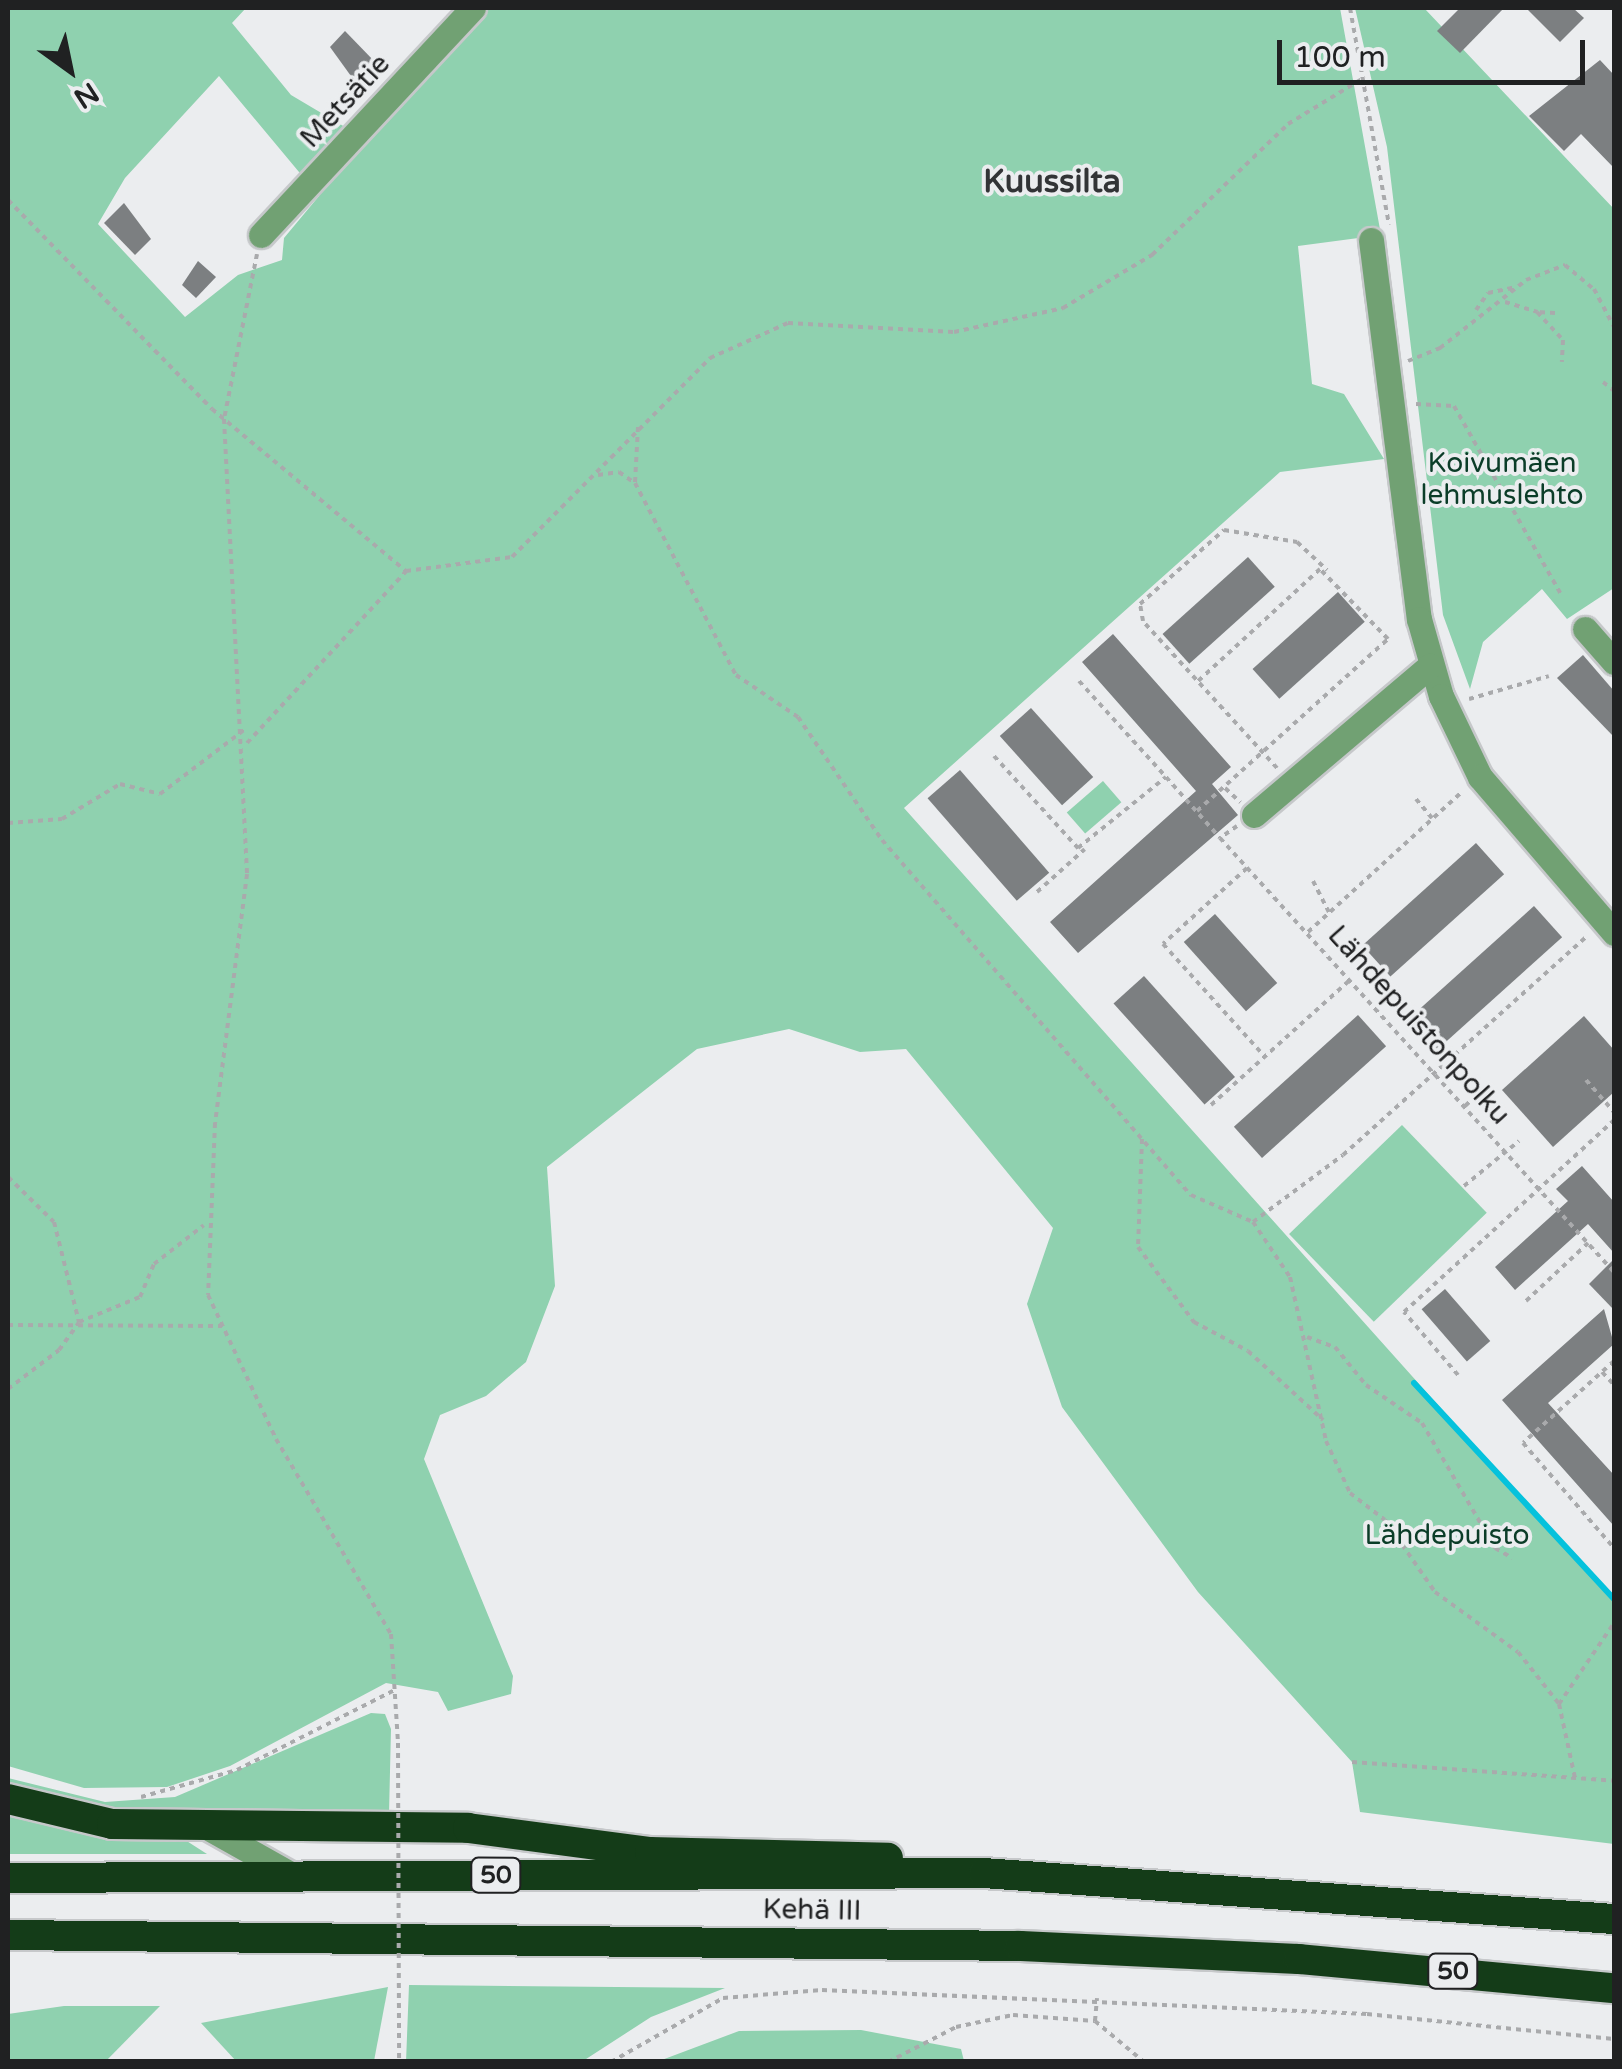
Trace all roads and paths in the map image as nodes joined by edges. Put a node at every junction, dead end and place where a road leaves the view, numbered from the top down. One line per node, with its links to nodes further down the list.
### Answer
1 (473, 8): 5 (street, Metsätie)
2 (1350, 8): 3 (path)
3 (1365, 77): 6 (path); 22 (path)
4 (8, 200): 21 (path)
5 (261, 235): 21 (path)
6 (1380, 236): 30 (street)
7 (1516, 288): 8 (path); 9 (path); 12 (path)
8 (1505, 302): 9 (path); 10 (path)
9 (1476, 310): 15 (path)
10 (1537, 312): 11 (path); 16 (path)
11 (1555, 313)
12 (1614, 327): 13 (path)
13 (1614, 340)
14 (1401, 344): 15 (path)
15 (1403, 362): 17 (path)
16 (1562, 362)
17 (1405, 381)
18 (1603, 382): 19 (path)
19 (1614, 391)
20 (1410, 418): 27 (path)
21 (224, 419): 26 (path); 37 (path)
22 (638, 427): 23 (path); 24 (path)
23 (595, 475): 24 (path); 26 (path)
24 (635, 483): 66 (path)
25 (1328, 570): 33 (path); 33 (path); 39 (path)
26 (406, 571): 38 (path)
27 (1560, 594)
28 (1585, 629): 29 (street)
29 (1614, 662)
30 (1430, 666): 42 (street); 43 (street)
31 (1549, 676): 35 (path)
32 (1078, 681): 41 (path)
33 (1197, 682): 39 (path)
34 (1459, 685): 35 (path)
35 (1464, 701): 36 (path)
36 (1470, 716)
37 (246, 728): 38 (path); 48 (path)
38 (247, 743): 73 (path)
39 (1263, 754): 43 (path); 45 (path)
40 (994, 756): 50 (path)
41 (1166, 777): 45 (path); 50 (path)
42 (1480, 777): 47 (path, Lähdepuistonpolku); 55 (street)
43 (1290, 783): 46 (street)
44 (1416, 798): 47 (path)
45 (1196, 811): 49 (path)
46 (1254, 815): 49 (path)
47 (1432, 818): 54 (path, Lähdepuistonpolku)
48 (8, 823)
49 (1220, 838): 51 (path)
50 (1085, 848): 53 (path)
51 (1247, 867): 56 (path); 58 (path)
52 (1313, 880): 54 (path)
53 (1037, 892)
54 (1329, 912): 56 (path, Lähdepuistonpolku)
55 (1609, 927): 59 (path)
56 (1308, 932): 57 (path, Lähdepuistonpolku)
57 (1351, 979): 58 (path); 59 (path, Lähdepuistonpolku)
58 (1264, 1057): 62 (path)
59 (1435, 1073): 63 (path, Lähdepuistonpolku); 72 (path)
60 (1586, 1080): 64 (path)
61 (1478, 1094): 63 (path)
62 (1211, 1105)
63 (1466, 1106): 68 (path, Lähdepuistonpolku)
64 (1614, 1112)
65 (1614, 1120): 71 (path)
66 (1142, 1138): 72 (path); 86 (path)
67 (1519, 1141): 68 (path)
68 (1507, 1152): 70 (path); 71 (path, Lähdepuistonpolku)
69 (8, 1177): 77 (path)
70 (1464, 1186)
71 (1538, 1188): 74 (path, Lähdepuistonpolku); 83 (path)
72 (1253, 1222): 80 (path)
73 (206, 1224): 77 (path); 79 (path)
74 (1588, 1242): 75 (path, Lähdepuistonpolku); 76 (path)
75 (1614, 1272)
76 (1526, 1301)
77 (79, 1322): 78 (path); 79 (path); 85 (path)
78 (8, 1325)
79 (222, 1326): 90 (path)
80 (1307, 1337): 86 (path); 88 (path)
81 (1614, 1361): 82 (path)
82 (1602, 1372): 84 (path); 87 (path)
83 (1458, 1374)
84 (1614, 1385)
85 (8, 1388)
86 (1322, 1420): 91 (path)
87 (1614, 1548)
88 (1512, 1558)
89 (1614, 1623): 91 (path)
90 (398, 1689): 95 (path); 107 (path, bridge)
91 (1559, 1704): 93 (path)
92 (1352, 1762): 93 (path)
93 (1575, 1778): 94 (path)
94 (1614, 1781)
95 (123, 1799)
96 (8, 1800): 97 (highway)
97 (204, 1826): 98 (highway); 99 (street)
98 (984, 1873): 99 (highway, Kehä III / 50); 101 (highway, Kehä III / 50)
99 (294, 1876): 100 (highway, Kehä III / 50)
100 (8, 1878)
101 (1614, 1919)
102 (8, 1934): 103 (highway, Kehä III / 50)
103 (1612, 1989)
104 (1098, 1998): 105 (path); 106 (path); 108 (path)
105 (1095, 2021): 109 (path); 110 (path)
106 (1614, 2039)
107 (399, 2062)
108 (611, 2062)
109 (888, 2062)
110 (1144, 2062)

